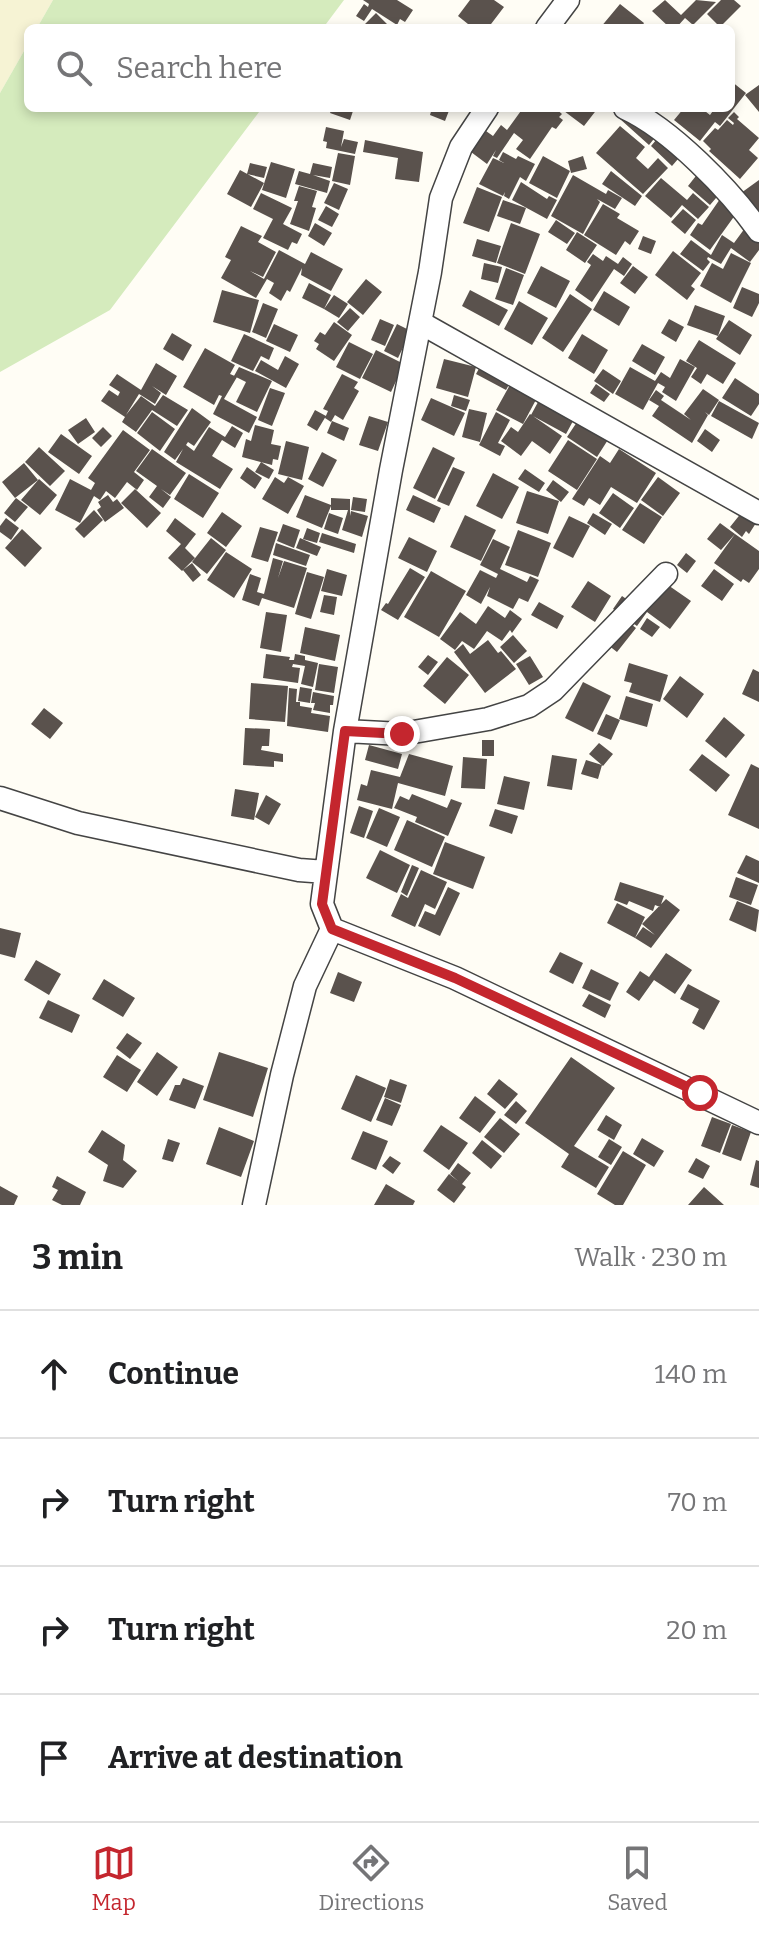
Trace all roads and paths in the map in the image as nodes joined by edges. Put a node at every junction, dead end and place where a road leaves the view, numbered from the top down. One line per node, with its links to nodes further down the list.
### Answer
1 (568, 0): 2 (street)
2 (550, 24)
3 (484, 112): 6 (street)
4 (633, 112): 5 (street)
5 (759, 231)
6 (421, 323): 7 (street); 9 (street)
7 (759, 513)
8 (666, 574): 9 (street)
9 (345, 731): 12 (street)
10 (0, 798): 11 (street)
11 (299, 870): 12 (street); 13 (street)
12 (326, 872): 13 (street)
13 (322, 904): 14 (street)
14 (332, 929): 15 (street); 16 (street)
15 (759, 1123)
16 (254, 1205)

